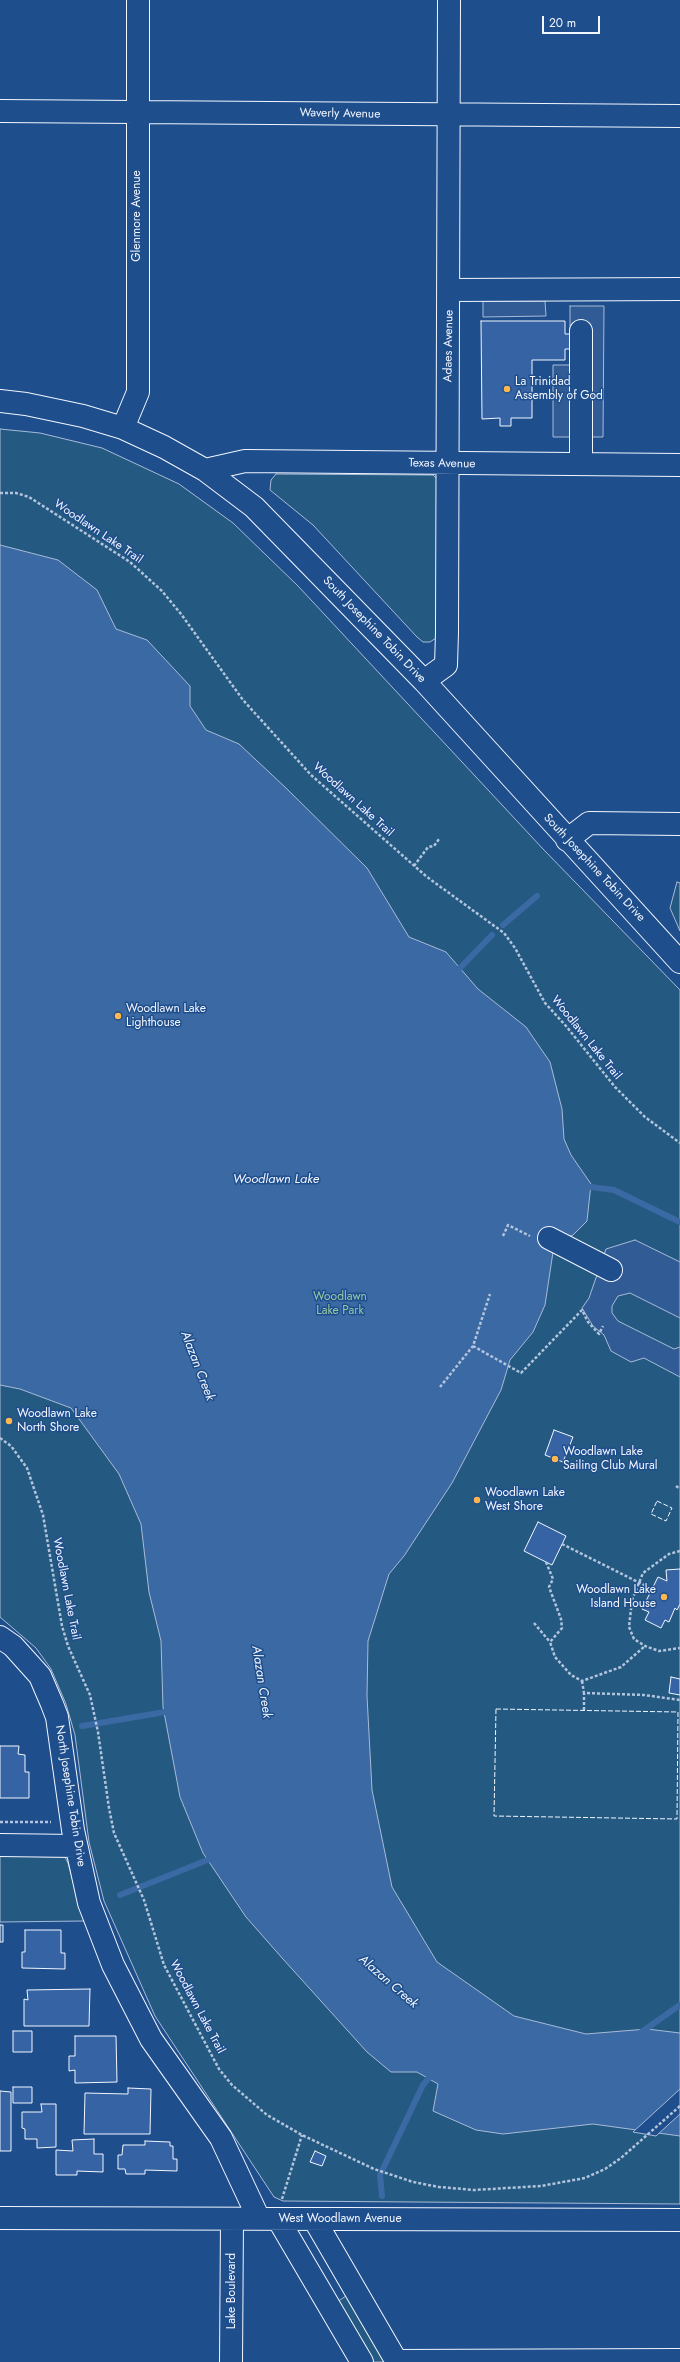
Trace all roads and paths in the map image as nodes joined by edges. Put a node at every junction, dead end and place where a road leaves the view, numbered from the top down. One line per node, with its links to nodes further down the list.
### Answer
1 (138, 0): 4 (street, Glenmore Avenue)
2 (450, 0): 5 (street, Adaes Avenue)
3 (0, 111): 4 (street, Waverly Avenue)
4 (137, 111): 5 (street, Waverly Avenue); 11 (street, Glenmore Avenue)
5 (450, 116): 6 (street, Waverly Avenue); 8 (street, Adaes Avenue)
6 (680, 116)
7 (680, 288): 8 (street)
8 (450, 290): 12 (street, Adaes Avenue)
9 (581, 331): 13 (street)
10 (0, 401): 11 (street, South Josephine Tobin Drive)
11 (123, 428): 15 (street, South Josephine Tobin Drive)
12 (448, 464): 13 (street, Texas Avenue); 15 (street, Texas Avenue); 17 (street, Adaes Avenue)
13 (581, 464): 14 (street, Texas Avenue)
14 (680, 464)
15 (205, 470): 17 (street, South Josephine Tobin Drive)
16 (0, 493): 21 (path, Woodlawn Lake Trail)
17 (424, 681): 20 (street, South Josephine Tobin Drive)
18 (680, 824): 20 (street)
19 (439, 840): 21 (path)
20 (567, 840): 22 (street, South Josephine Tobin Drive)
21 (414, 866): 23 (path, Woodlawn Lake Trail)
22 (680, 962)
23 (680, 1143)
24 (549, 1238): 25 (street)
25 (611, 1270)
26 (490, 1294): 28 (path)
27 (603, 1326): 28 (path)
28 (473, 1346): 29 (path)
29 (440, 1387)
30 (0, 1438): 55 (path, Woodlawn Lake Trail)
31 (676, 1486): 32 (path)
32 (680, 1488)
33 (562, 1544): 36 (path)
34 (680, 1551): 36 (path)
35 (546, 1562): 40 (path)
36 (638, 1583): 37 (path); 41 (path)
37 (652, 1590)
38 (534, 1623): 40 (path)
39 (0, 1637): 53 (street, North Josephine Tobin Drive)
40 (550, 1642): 43 (path)
41 (645, 1646): 42 (path); 43 (path)
42 (679, 1650)
43 (582, 1681): 44 (path)
44 (584, 1693): 45 (path); 46 (path)
45 (680, 1700)
46 (584, 1710)
47 (50, 1816): 49 (path)
48 (0, 1822): 49 (path)
49 (51, 1822): 50 (path); 52 (path)
50 (56, 1822)
51 (0, 1845): 52 (street)
52 (52, 1846): 53 (street)
53 (76, 1846): 56 (street, North Josephine Tobin Drive)
54 (680, 2106): 55 (path, Woodlawn Lake Trail)
55 (302, 2135): 56 (path)
56 (273, 2213): 58 (street, West Woodlawn Avenue); 59 (street, West Woodlawn Avenue); 63 (street, North Josephine Tobin Drive)
57 (0, 2218): 58 (street, West Woodlawn Avenue)
58 (232, 2219): 62 (street, Lake Boulevard)
59 (314, 2219): 60 (street, West Woodlawn Avenue); 64 (street)
60 (680, 2220)
61 (680, 2360): 64 (street)
62 (231, 2362)
63 (362, 2362)
64 (397, 2362)

